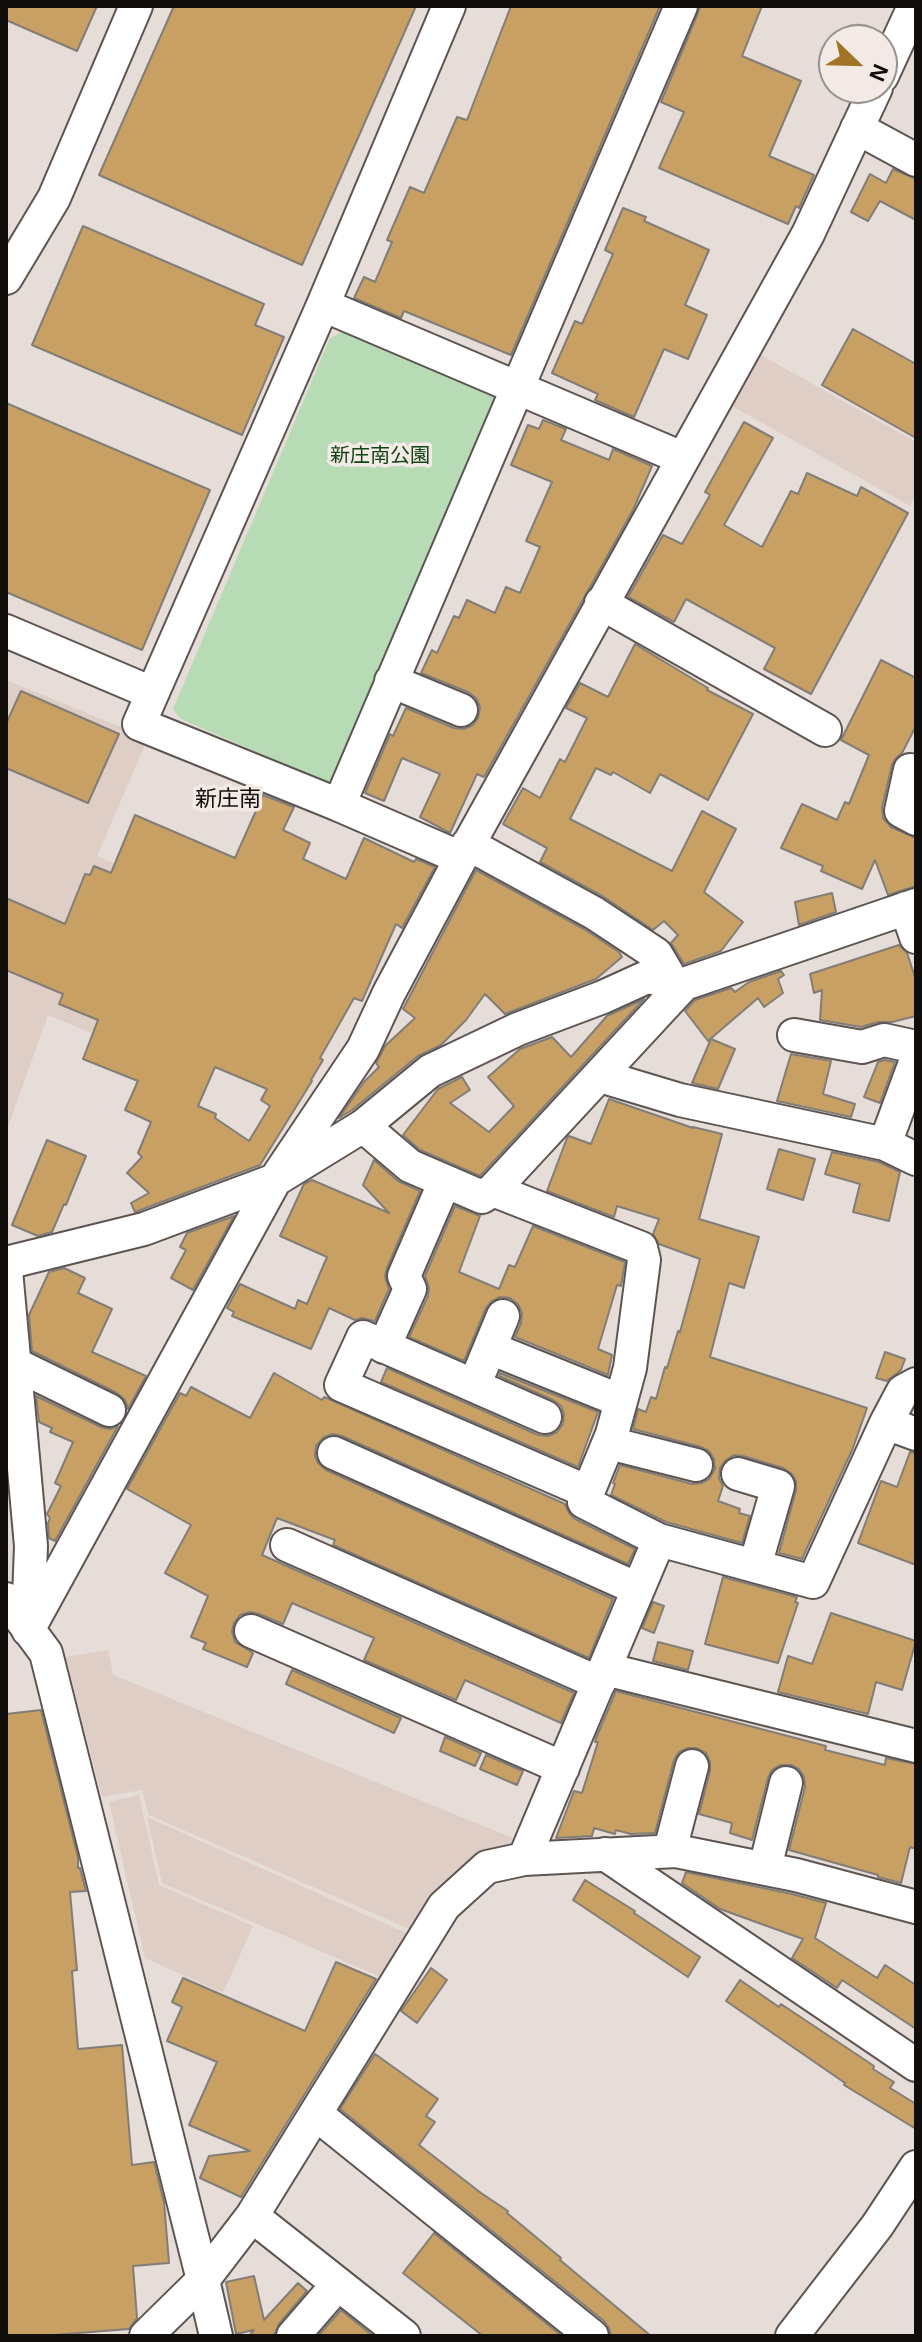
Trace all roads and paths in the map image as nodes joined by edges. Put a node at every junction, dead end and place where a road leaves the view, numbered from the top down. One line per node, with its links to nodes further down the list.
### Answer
1 (136, 6): 9 (street)
2 (449, 6): 10 (street)
3 (681, 6): 11 (street)
4 (905, 8): 5 (street)
5 (898, 29)
6 (868, 104): 7 (street)
7 (857, 128): 8 (street); 12 (street)
8 (916, 160)
9 (6, 278)
10 (323, 305): 11 (street); 16 (street)
11 (517, 387): 12 (street); 15 (street)
12 (682, 458): 13 (street)
13 (601, 603): 18 (street); 22 (street)
14 (6, 631): 16 (street)
15 (391, 681): 17 (street); 20 (street)
16 (152, 693): 20 (street)
17 (461, 710)
18 (825, 730)
19 (910, 770): 21 (street)
20 (339, 805): 22 (street)
21 (916, 819)
22 (464, 851): 24 (street); 31 (street)
23 (913, 917): 24 (street)
24 (678, 982): 27 (street); 28 (street)
25 (794, 1035): 26 (street)
26 (915, 1061): 29 (street)
27 (600, 1076): 29 (street); 33 (street)
28 (363, 1126): 31 (street); 32 (street)
29 (885, 1144): 30 (street)
30 (916, 1159)
31 (275, 1180): 34 (street); 55 (street)
32 (445, 1181): 33 (street); 37 (street)
33 (493, 1190): 40 (street)
34 (6, 1263)
35 (6, 1270): 38 (street)
36 (503, 1316): 40 (street)
37 (384, 1347): 42 (street); 49 (street)
38 (15, 1364): 41 (street); 46 (street)
39 (916, 1384): 43 (street)
40 (621, 1401): 44 (street)
41 (109, 1410)
42 (545, 1417)
43 (901, 1429): 52 (street)
44 (609, 1443): 47 (street); 49 (street)
45 (334, 1453): 53 (street)
46 (15, 1457): 55 (street)
47 (696, 1465)
48 (738, 1474): 52 (street)
49 (588, 1492): 50 (street)
50 (659, 1540): 52 (street); 53 (street)
51 (287, 1545): 57 (street)
52 (755, 1566)
53 (638, 1589): 57 (street)
54 (6, 1599): 55 (street)
55 (17, 1626): 71 (street)
56 (251, 1631): 60 (street)
57 (602, 1676): 58 (street); 60 (street)
58 (916, 1746)
59 (692, 1766): 62 (street)
60 (563, 1768): 64 (street)
61 (786, 1783): 65 (street)
62 (670, 1850): 63 (street); 65 (street)
63 (605, 1854): 64 (street); 67 (street)
64 (524, 1859): 68 (street)
65 (765, 1868): 66 (street)
66 (916, 1907)
67 (914, 2059)
68 (316, 2114): 70 (street); 77 (street)
69 (916, 2167): 78 (street)
70 (252, 2216): 71 (street); 72 (street)
71 (203, 2280): 74 (street); 75 (street)
72 (338, 2284): 73 (street); 76 (street)
73 (400, 2335)
74 (146, 2336)
75 (216, 2336)
76 (293, 2336)
77 (592, 2336)
78 (792, 2336)

